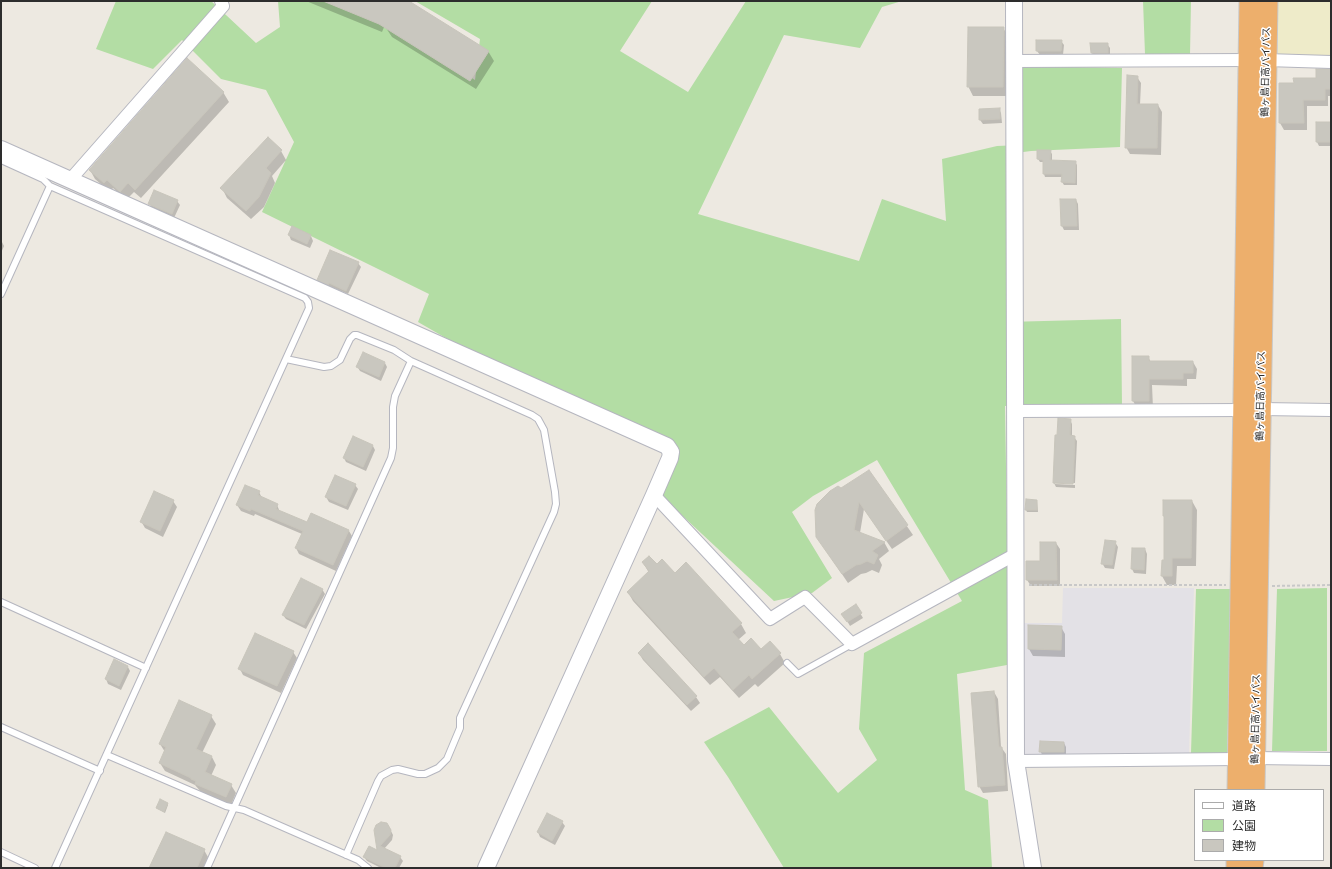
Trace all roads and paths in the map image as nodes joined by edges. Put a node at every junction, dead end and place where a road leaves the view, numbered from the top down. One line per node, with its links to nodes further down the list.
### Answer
1 (1014, 1): 6 (street)
2 (1250, 1): 5 (highway, 鶴ヶ島日高バイパス)
3 (1267, 1): 5 (highway, 鶴ヶ島日高バイパス)
4 (224, 3): 10 (street)
5 (1258, 60): 6 (street); 7 (street); 15 (highway, 鶴ヶ島日高バイパス)
6 (1014, 61): 17 (street)
7 (1331, 62)
8 (1, 149): 10 (street)
9 (1, 160): 11 (lane)
10 (70, 180): 18 (street)
11 (50, 186): 12 (lane); 13 (lane)
12 (1, 294)
13 (286, 359): 14 (lane); 26 (lane)
14 (411, 361): 35 (lane); 37 (lane)
15 (1252, 410): 16 (street); 17 (street); 21 (highway, 鶴ヶ島日高バイパス)
16 (1331, 410)
17 (1016, 411): 19 (street)
18 (654, 496): 24 (street); 42 (street)
19 (1016, 554): 20 (street); 24 (street)
20 (1016, 585): 21 (path); 31 (street)
21 (1250, 585): 22 (path); 29 (highway, 鶴ヶ島日高バイパス)
22 (1331, 585)
23 (1, 602): 26 (lane)
24 (852, 644): 25 (lane)
25 (787, 663)
26 (146, 668): 28 (lane)
27 (1, 727): 32 (lane)
28 (107, 755): 32 (lane); 35 (lane)
29 (1247, 758): 30 (street); 31 (street); 33 (highway, 鶴ヶ島日高バイパス); 34 (highway, 鶴ヶ島日高バイパス)
30 (1331, 759)
31 (1016, 761): 43 (street)
32 (100, 771): 39 (lane)
33 (1238, 789)
34 (1254, 789)
35 (234, 808): 37 (lane); 40 (lane)
36 (1, 852): 38 (lane)
37 (346, 855): 41 (lane)
38 (35, 868)
39 (55, 868)
40 (207, 868)
41 (368, 868)
42 (486, 868)
43 (1033, 868)

